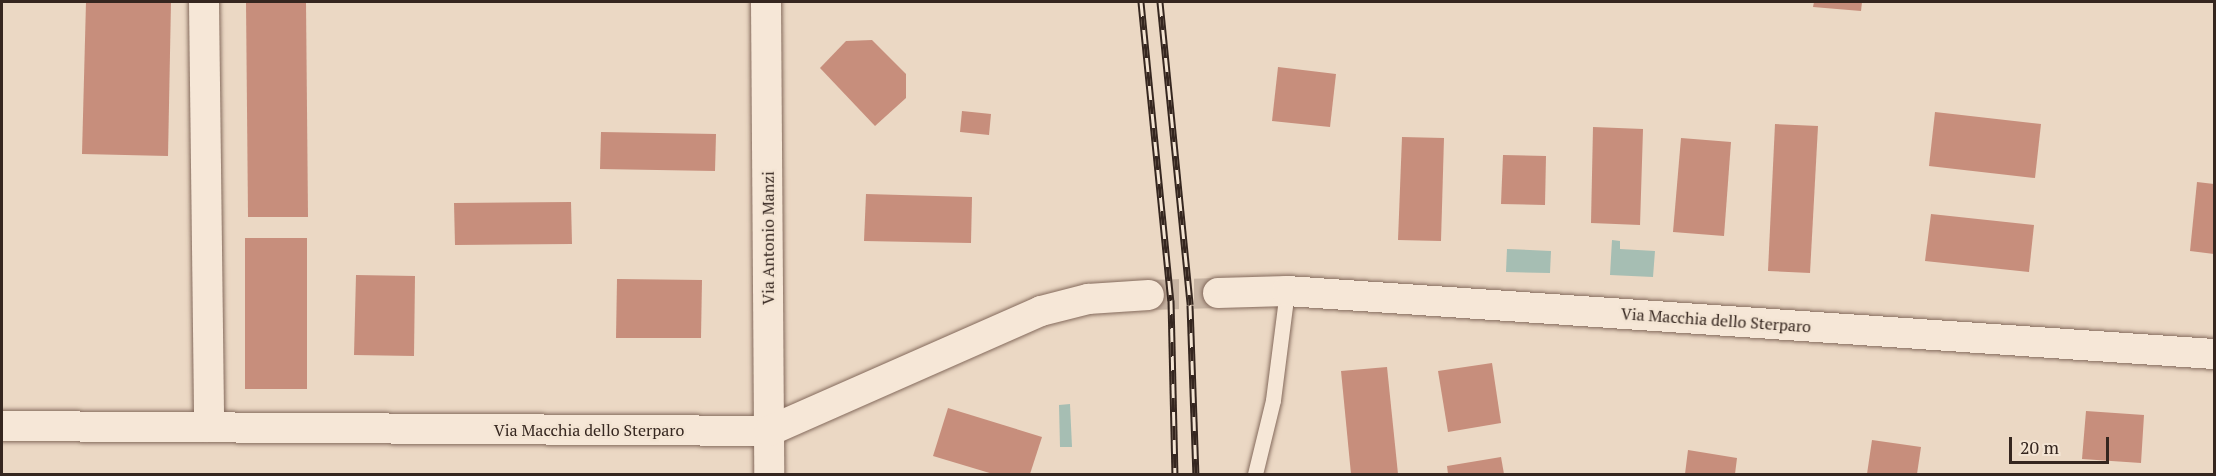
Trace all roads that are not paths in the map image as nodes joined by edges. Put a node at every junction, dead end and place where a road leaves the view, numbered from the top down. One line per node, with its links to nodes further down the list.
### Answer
1 (204, 2): 8 (street)
2 (766, 2): 9 (street, Via Antonio Manzi)
3 (1287, 291): 4 (street, Via Macchia dello Sterparo); 6 (street, Via Macchia dello Sterparo); 11 (lane)
4 (1218, 293)
5 (1149, 295): 9 (street, Via Macchia dello Sterparo)
6 (2214, 354)
7 (2, 426): 8 (street, Via Macchia dello Sterparo)
8 (209, 427): 9 (street, Via Macchia dello Sterparo)
9 (769, 432): 10 (street, Via Antonio Manzi)
10 (769, 474)
11 (1255, 474)

